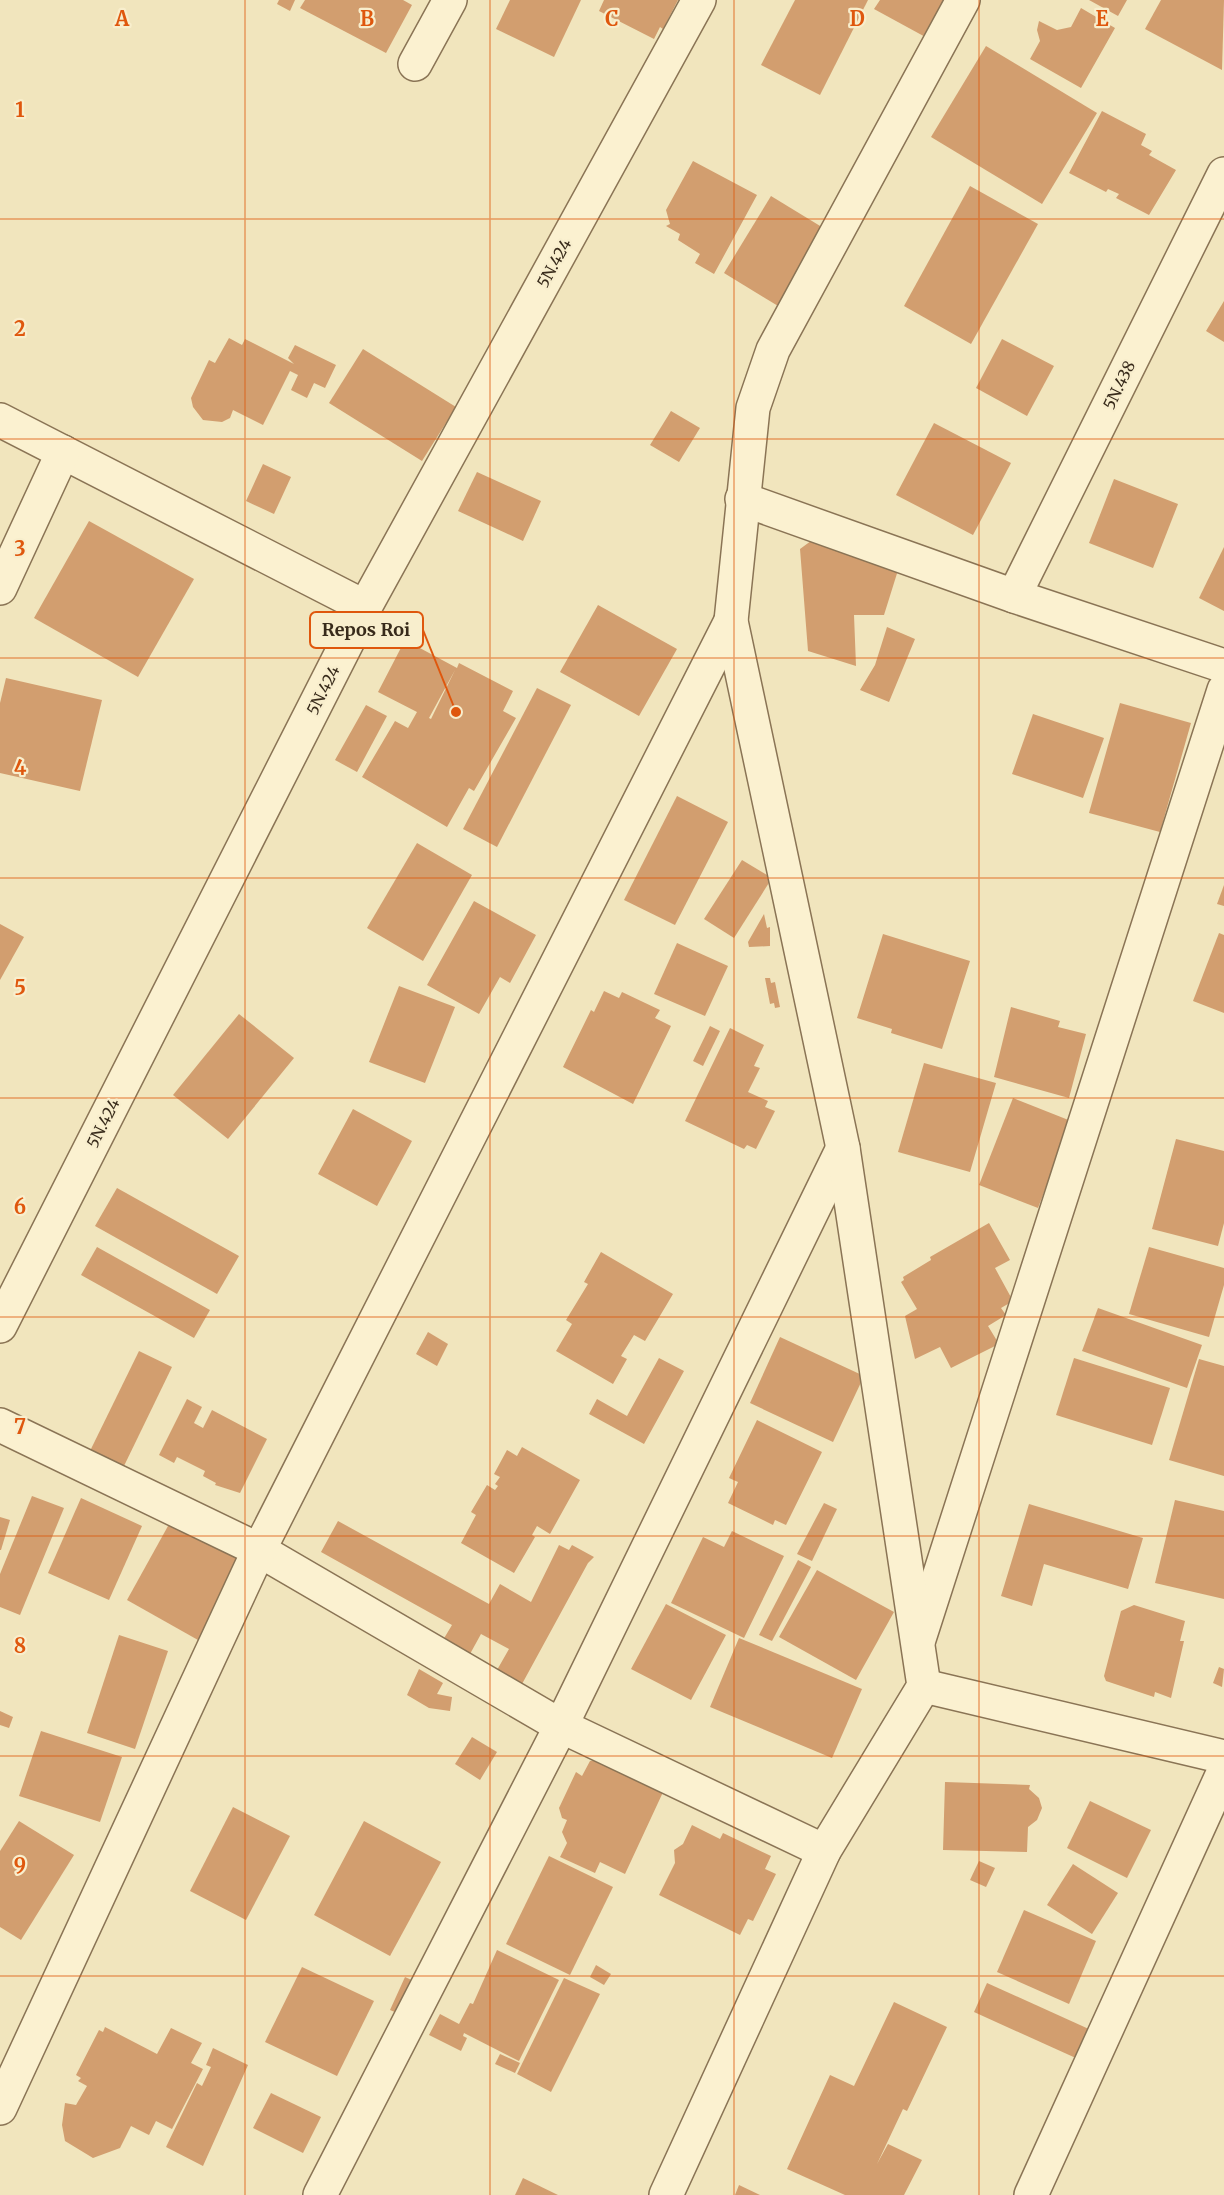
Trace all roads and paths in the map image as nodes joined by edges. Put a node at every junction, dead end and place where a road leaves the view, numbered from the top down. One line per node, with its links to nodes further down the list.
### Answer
1 (450, 0): 4 (street)
2 (699, 0): 11 (street, 5N.424)
3 (963, 0): 8 (street)
4 (415, 64)
5 (1224, 174): 10 (street, 5N.438)
6 (0, 420): 7 (street)
7 (63, 452): 9 (street); 11 (street)
8 (742, 500): 10 (street); 12 (street)
9 (0, 588)
10 (1014, 596): 13 (street)
11 (365, 607): 16 (street, 5N.424)
12 (731, 621): 15 (street); 18 (street)
13 (1224, 666)
14 (1224, 690): 19 (street)
15 (843, 1148): 19 (street); 21 (street)
16 (0, 1326)
17 (0, 1425): 18 (street)
18 (259, 1550): 21 (street); 25 (street)
19 (917, 1645): 20 (street)
20 (924, 1686): 22 (street); 24 (street)
21 (561, 1726): 24 (street); 26 (street)
22 (1224, 1757)
23 (1224, 1771): 28 (street)
24 (824, 1851): 27 (street)
25 (0, 2108)
26 (320, 2195)
27 (666, 2195)
28 (1031, 2195)

